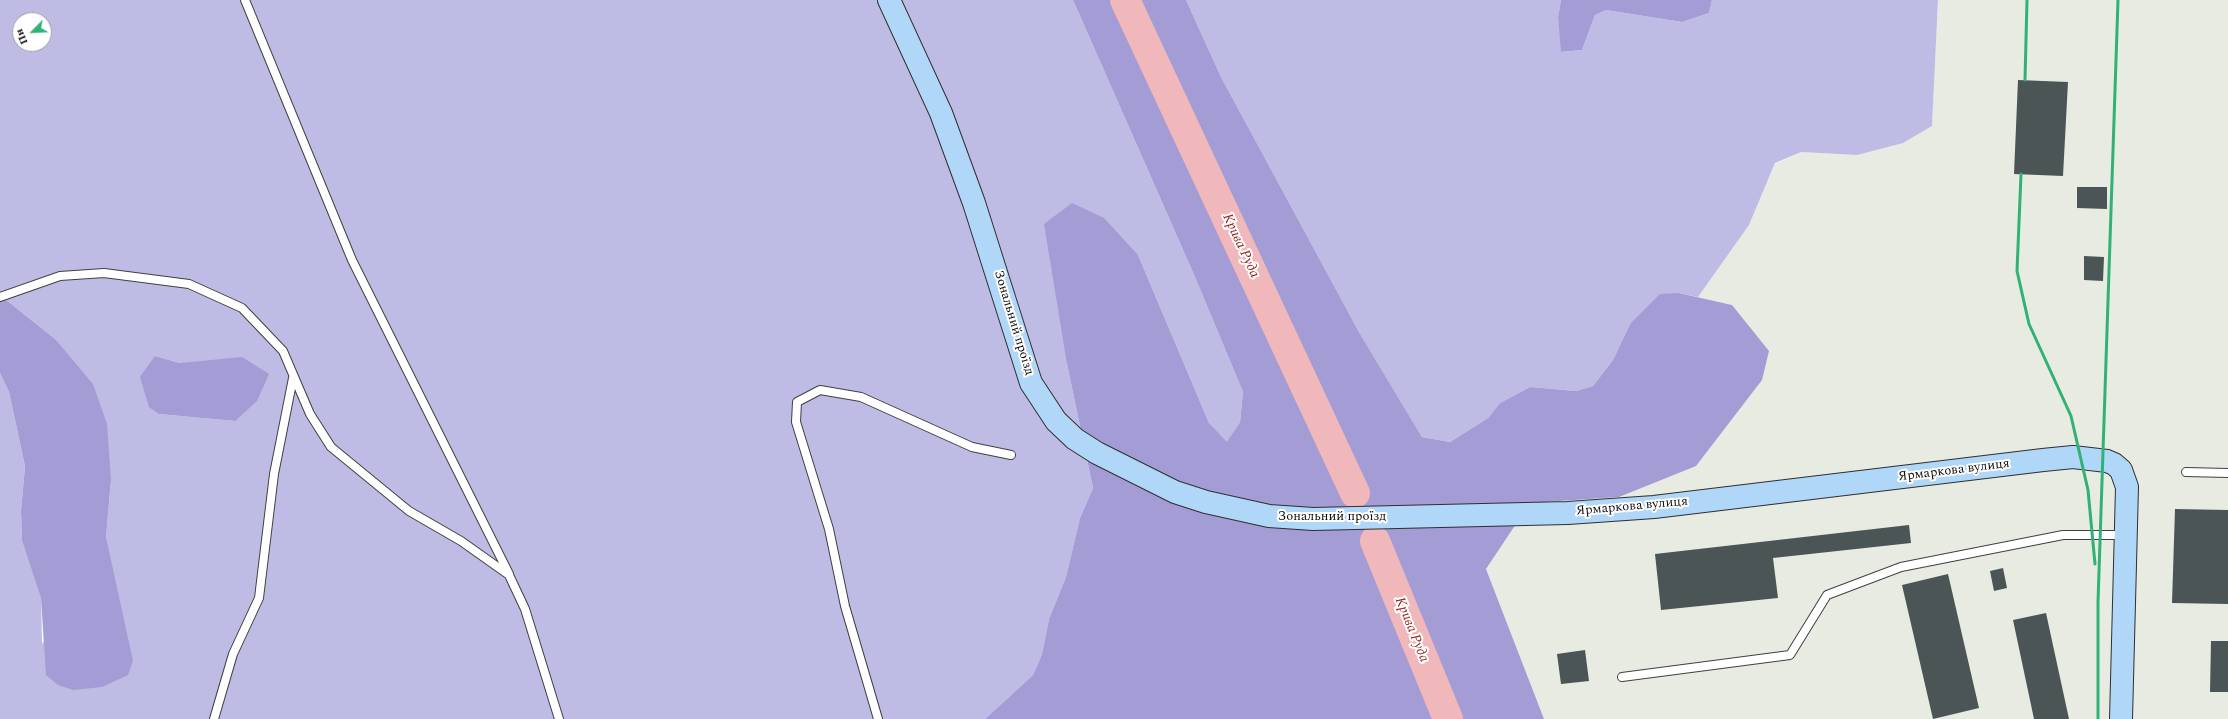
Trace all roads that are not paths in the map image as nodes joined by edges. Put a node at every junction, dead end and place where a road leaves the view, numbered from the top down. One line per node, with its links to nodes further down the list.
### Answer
1 (245, 0): 10 (lane)
2 (889, 0): 8 (street, Зональний проїзд)
3 (0, 297): 4 (lane)
4 (293, 378): 10 (lane); 12 (lane)
5 (1011, 455): 14 (lane)
6 (2186, 472): 7 (lane)
7 (2228, 473)
8 (1535, 514): 9 (street, Ярмаркова вулиця)
9 (2125, 535): 11 (lane); 15 (street, Ярмаркова вулиця)
10 (509, 575): 13 (lane)
11 (1622, 677)
12 (214, 719)
13 (559, 719)
14 (878, 719)
15 (2121, 719)

